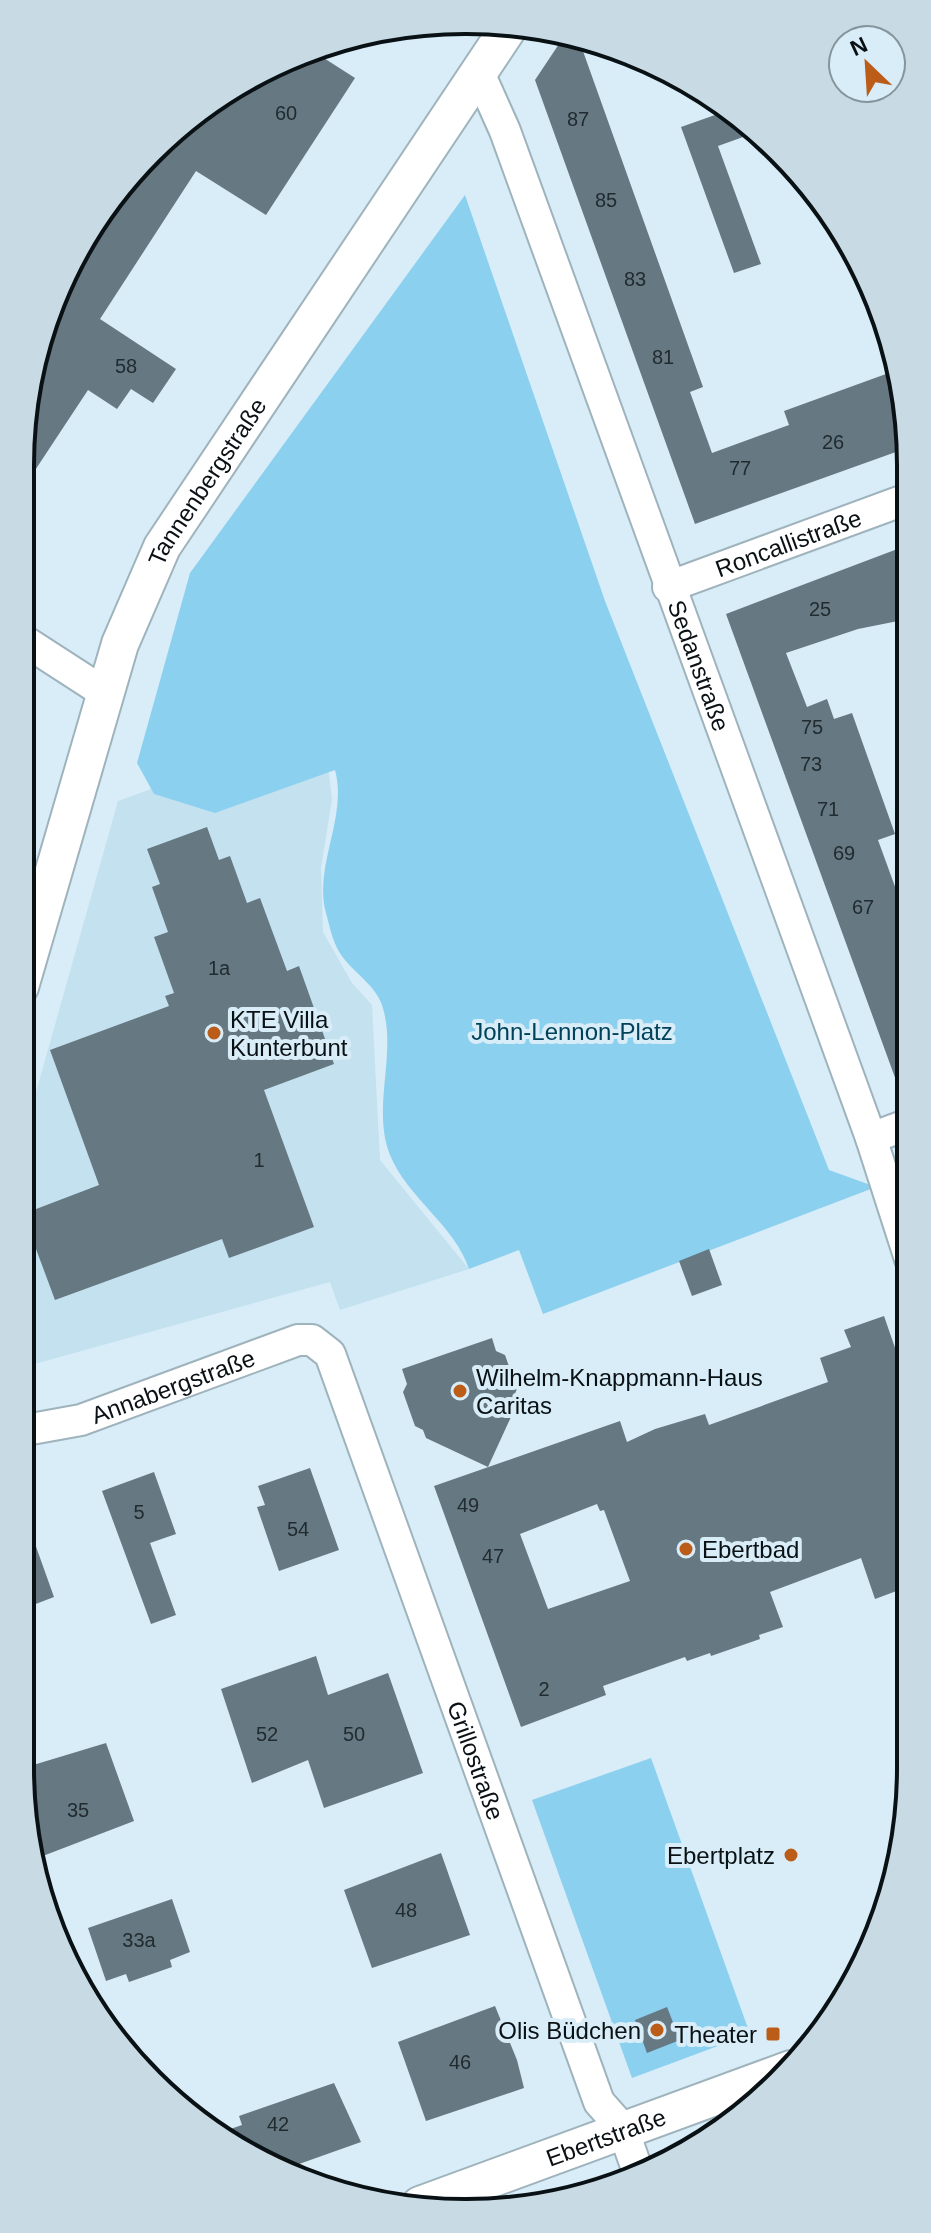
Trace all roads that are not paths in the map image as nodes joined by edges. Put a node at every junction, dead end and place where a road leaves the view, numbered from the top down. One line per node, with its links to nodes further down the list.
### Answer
1 (503, 36): 2 (street, Tannenbergstraße)
2 (480, 75): 4 (street, Sedanstraße); 6 (street, Tannenbergstraße)
3 (897, 503): 4 (street, Roncallistraße)
4 (668, 587): 9 (street, Sedanstraße)
5 (34, 647): 6 (street)
6 (105, 693): 7 (street, Tannenbergstraße)
7 (34, 939)
8 (897, 1128): 9 (street)
9 (871, 1138): 10 (street, Sedanstraße)
10 (897, 1219)
11 (322, 1345): 12 (street, Annabergstraße); 14 (street, Grillostraße)
12 (34, 1428)
13 (765, 2078): 14 (street, Ebertstraße)
14 (623, 2129): 15 (street, Grillostraße); 16 (street, Ebertstraße)
15 (635, 2164)
16 (439, 2198)

